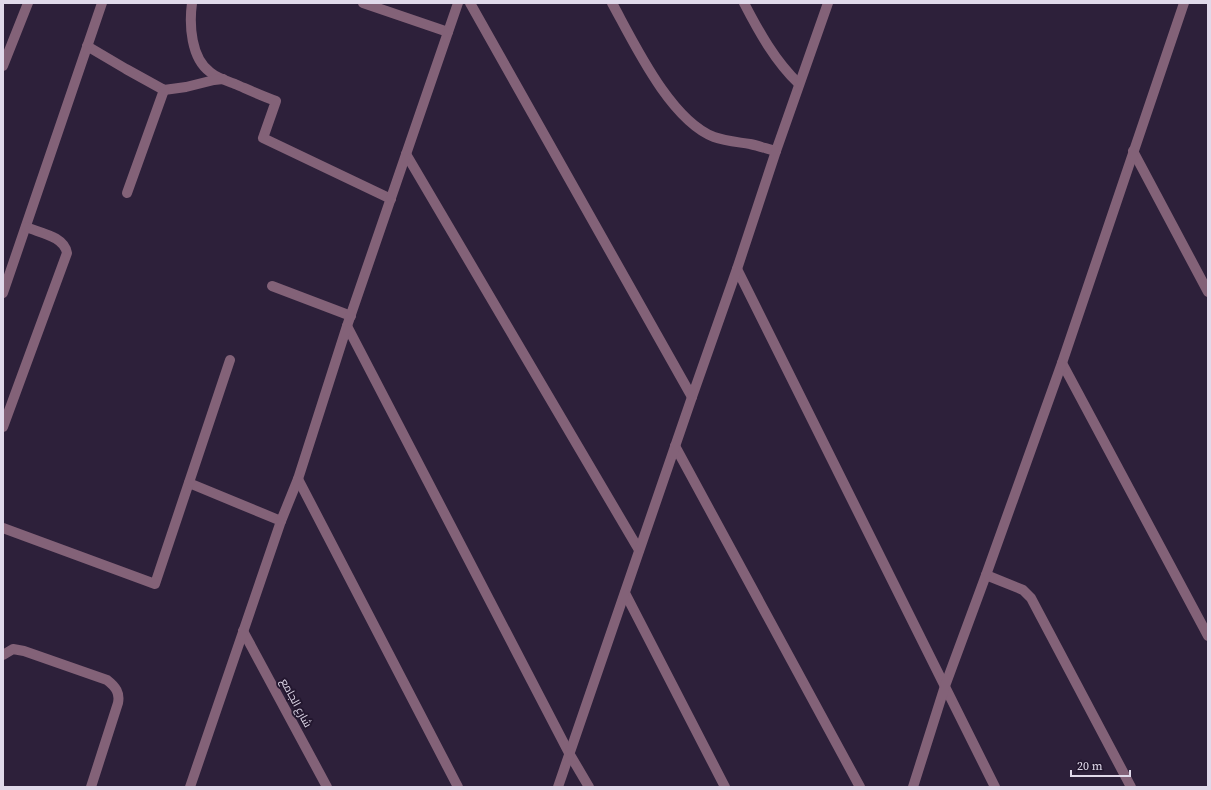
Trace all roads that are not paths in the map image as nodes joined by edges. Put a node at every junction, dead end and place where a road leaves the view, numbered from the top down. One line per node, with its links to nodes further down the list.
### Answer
1 (28, 3): 13 (street)
2 (102, 3): 12 (street)
3 (192, 3): 14 (street)
4 (363, 3): 11 (street)
5 (458, 3): 11 (street)
6 (470, 3): 31 (street)
7 (612, 3): 17 (street)
8 (744, 3): 15 (street)
9 (828, 3): 15 (street)
10 (1184, 3): 18 (street)
11 (448, 32): 19 (street)
12 (87, 46): 16 (street); 22 (street)
13 (3, 66)
14 (223, 79): 16 (street); 21 (street)
15 (800, 84): 17 (street)
16 (164, 90): 20 (street)
17 (776, 151): 23 (street)
18 (1133, 151): 26 (street); 30 (street)
19 (406, 154): 21 (street); 38 (street)
20 (127, 193)
21 (391, 198): 27 (street)
22 (26, 227): 25 (street); 32 (street)
23 (738, 269): 31 (street); 44 (street)
24 (272, 286): 27 (street)
25 (3, 292)
26 (1208, 292)
27 (351, 316): 28 (street)
28 (347, 326): 34 (street); 45 (street)
29 (230, 360): 35 (street)
30 (1062, 362): 39 (street); 42 (street)
31 (692, 398): 33 (street)
32 (3, 427)
33 (675, 446): 38 (street); 53 (street)
34 (298, 479): 36 (street); 49 (street)
35 (189, 483): 36 (street); 37 (street)
36 (281, 521): 41 (street)
37 (3, 528)
38 (640, 550): 40 (street)
39 (986, 575): 44 (street); 56 (street)
40 (625, 592): 45 (street); 52 (street)
41 (243, 631): 47 (street); 48 (street, شارع الجامع)
42 (1208, 636)
43 (3, 655): 46 (street)
44 (945, 686): 54 (street); 55 (street)
45 (569, 753): 50 (street); 51 (street)
46 (91, 787)
47 (190, 787)
48 (327, 787)
49 (458, 787)
50 (558, 787)
51 (589, 787)
52 (725, 787)
53 (860, 787)
54 (913, 787)
55 (995, 787)
56 (1131, 787)

